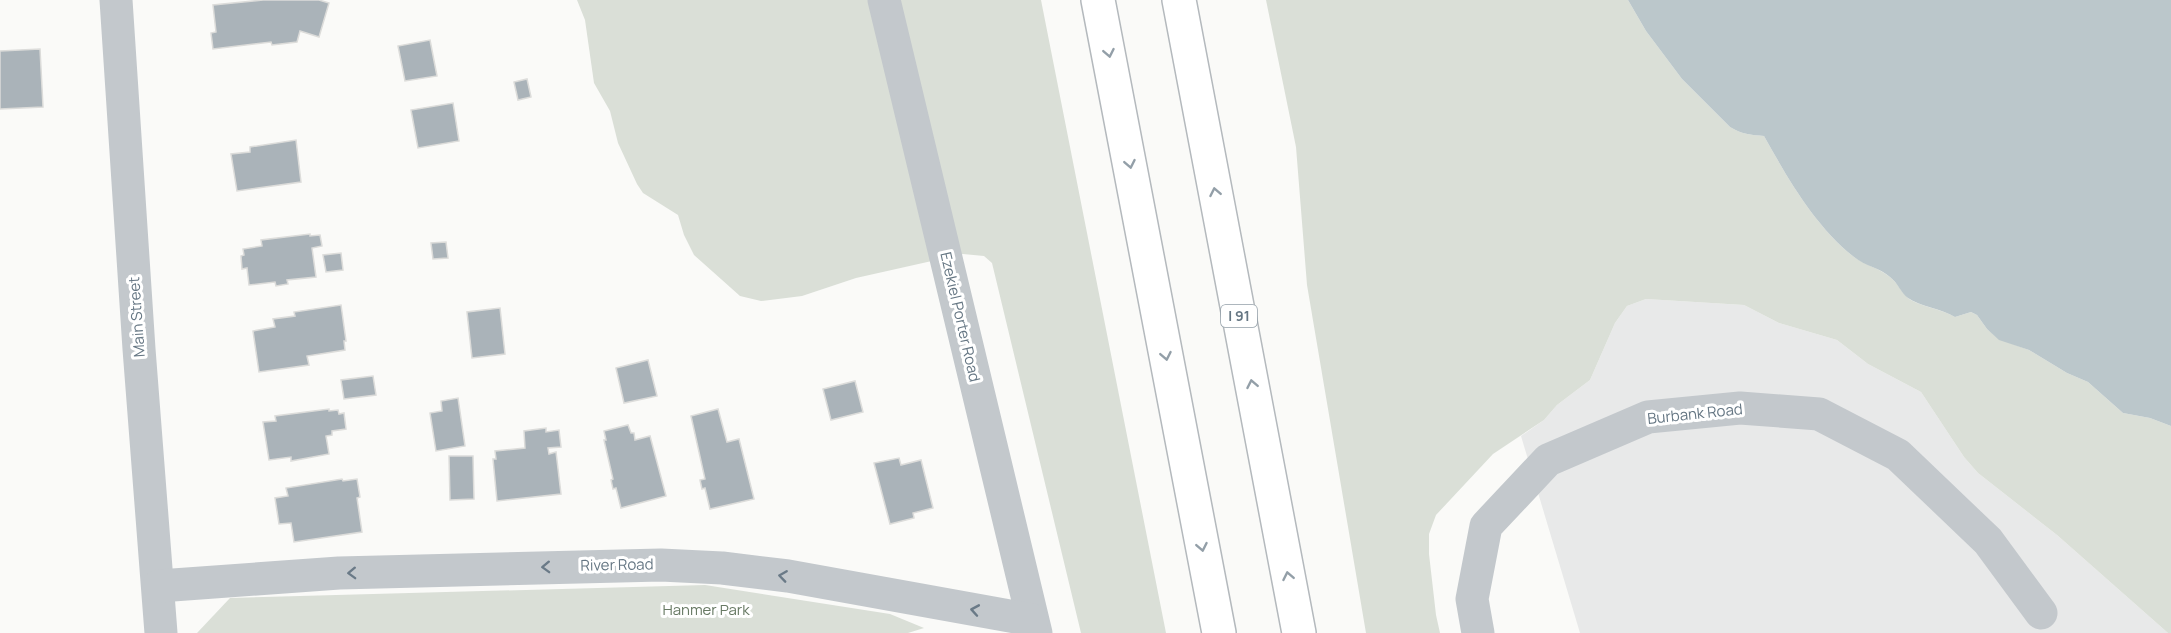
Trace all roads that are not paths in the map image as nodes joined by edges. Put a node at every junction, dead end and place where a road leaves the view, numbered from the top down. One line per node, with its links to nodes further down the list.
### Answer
1 (116, 0): 5 (street, Main Street)
2 (885, 0): 7 (street, Ezekiel Porter Road)
3 (1098, 0): 10 (highway, one-way to 10)
4 (1179, 0): 11 (highway, I 91, one-way to 4)
5 (159, 586): 7 (street, River Road, one-way to 5); 8 (street, Main Street)
6 (2042, 613): 12 (street, Burbank Road)
7 (1034, 627): 9 (street)
8 (161, 633)
9 (995, 633)
10 (1219, 633)
11 (1299, 633)
12 (1478, 633)

